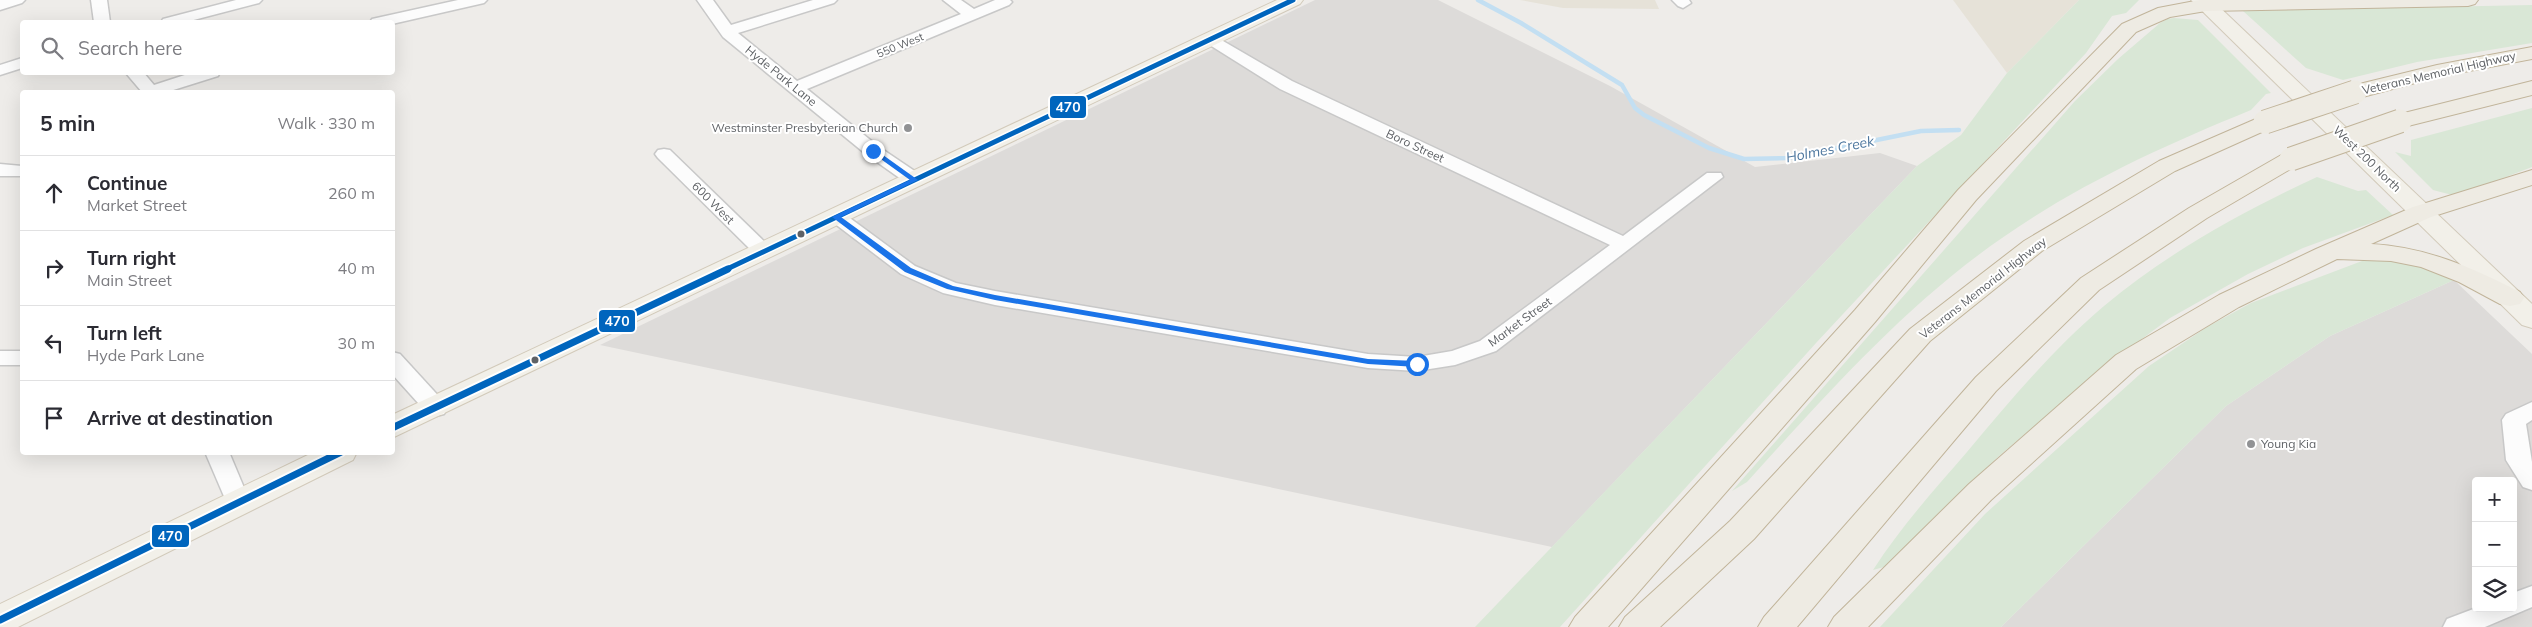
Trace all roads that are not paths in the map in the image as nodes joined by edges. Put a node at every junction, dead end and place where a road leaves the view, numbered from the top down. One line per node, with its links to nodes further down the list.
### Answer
1 (17, 0): 13 (street)
2 (99, 0): 15 (street)
3 (254, 0): 16 (street)
4 (479, 0): 17 (street)
5 (705, 0): 19 (street, Hyde Park Lane)
6 (829, 0): 19 (street)
7 (951, 0): 14 (street)
8 (1292, 0): 20 (main road)
9 (2150, 0): 18 (highway)
10 (2468, 0): 12 (highway)
11 (1004, 2): 14 (street, 550 West)
12 (2203, 2): 18 (highway); 36 (main road, West 200 North)
13 (0, 5)
14 (973, 15): 26 (street, 550 West)
15 (102, 20)
16 (178, 20)
17 (387, 20)
18 (2129, 28): 57 (highway)
19 (727, 31): 26 (street, Hyde Park Lane)
20 (1211, 39): 35 (main road); 38 (street, Boro Street)
21 (2532, 53): 58 (highway, Veterans Memorial Highway, bridge)
22 (20, 64): 23 (street)
23 (0, 70)
24 (136, 75): 28 (street)
25 (203, 75): 29 (street)
26 (795, 88): 35 (street, Hyde Park Lane)
27 (2532, 88): 59 (highway, bridge)
28 (149, 90)
29 (157, 90)
30 (664, 154): 39 (street, 600 West)
31 (0, 170): 32 (street)
32 (20, 171)
33 (1714, 177): 38 (street, Market Street)
34 (2532, 177): 36 (highway)
35 (915, 180): 37 (main road)
36 (2422, 212): 40 (highway); 41 (main road, West 200 North)
37 (836, 217): 38 (street, Market Street); 39 (main road)
38 (1624, 244)
39 (763, 251): 46 (main road)
40 (2325, 254): 41 (highway); 60 (highway)
41 (2510, 298): 42 (main road, West 200 North)
42 (2532, 319)
43 (0, 358): 44 (street)
44 (20, 358)
45 (395, 362): 46 (street)
46 (436, 408): 48 (main road)
47 (2532, 410): 51 (street)
48 (395, 427)
49 (218, 455): 52 (street)
50 (336, 455): 52 (main road)
51 (2532, 481)
52 (238, 502): 56 (main road)
53 (2532, 596): 54 (street)
54 (2517, 602)
55 (2493, 612): 61 (street)
56 (0, 620)
57 (1587, 627)
58 (1637, 627)
59 (1776, 627)
60 (1846, 627)
61 (2457, 627)

